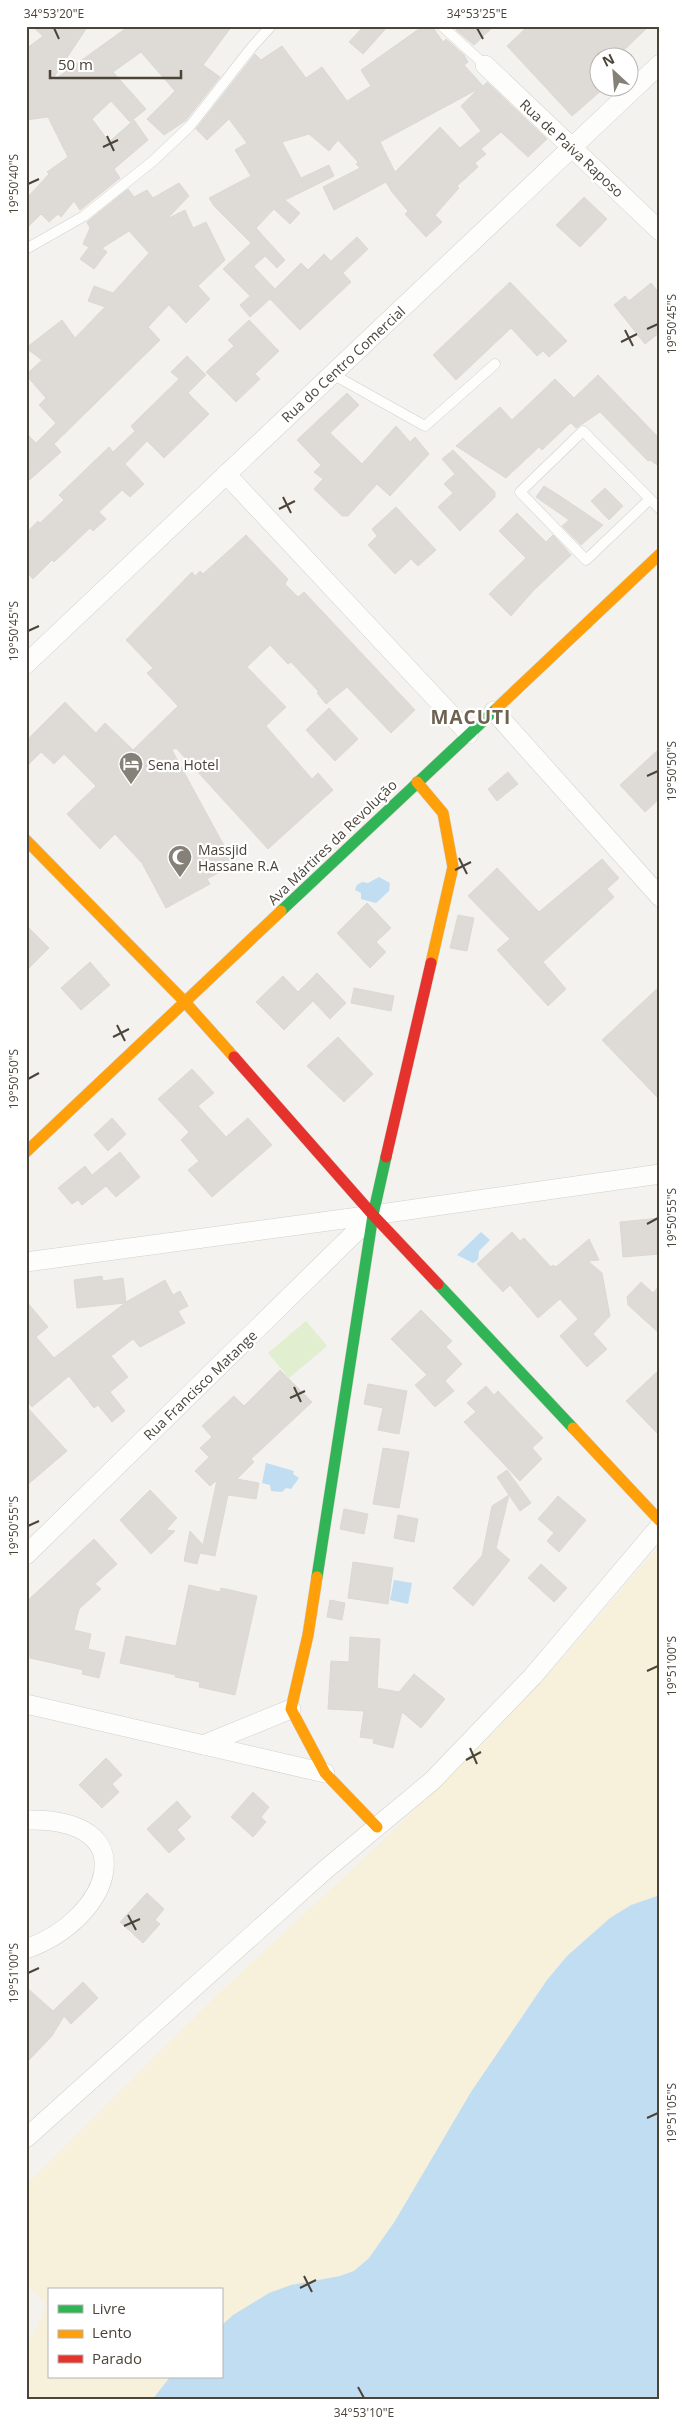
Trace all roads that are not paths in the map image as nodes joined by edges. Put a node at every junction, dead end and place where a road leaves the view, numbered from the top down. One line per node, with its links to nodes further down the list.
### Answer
1 (271, 26): 7 (lane)
2 (442, 26): 4 (lane)
3 (660, 64): 5 (street, Rua do Centro Comercial)
4 (485, 65): 5 (street, Rua de Paiva Raposo)
5 (572, 147): 6 (street, Rua de Paiva Raposo); 9 (street, Rua do Centro Comercial)
6 (660, 231)
7 (26, 249)
8 (495, 364): 9 (lane)
9 (332, 374): 10 (street, Rua do Centro Comercial)
10 (226, 474): 14 (street, Rua do Centro Comercial); 16 (street)
11 (650, 498): 11 (lane); 12 (lane)
12 (660, 509)
13 (660, 554): 15 (street, Ava Mártires da Revolução)
14 (26, 664)
15 (494, 710): 16 (street, Ava Mártires da Revolução); 19 (street)
16 (469, 734): 17 (street, Ava Mártires da Revolução)
17 (417, 782): 20 (street, Ava Mártires da Revolução); 23 (street)
18 (26, 840): 20 (street)
19 (660, 897)
20 (184, 1001): 21 (street, Ava Mártires da Revolução); 23 (street)
21 (26, 1152)
22 (660, 1174): 23 (street)
23 (373, 1216): 24 (street); 25 (street); 27 (street, Rua Francisco Matange); 29 (street)
24 (26, 1262)
25 (660, 1521)
26 (660, 1526): 33 (street)
27 (26, 1555)
28 (26, 1704): 30 (street)
29 (292, 1709): 30 (street); 31 (street)
30 (203, 1745): 31 (street)
31 (325, 1773): 33 (street)
32 (26, 1820): 34 (street)
33 (377, 1827): 35 (street)
34 (26, 1949)
35 (26, 2138)

